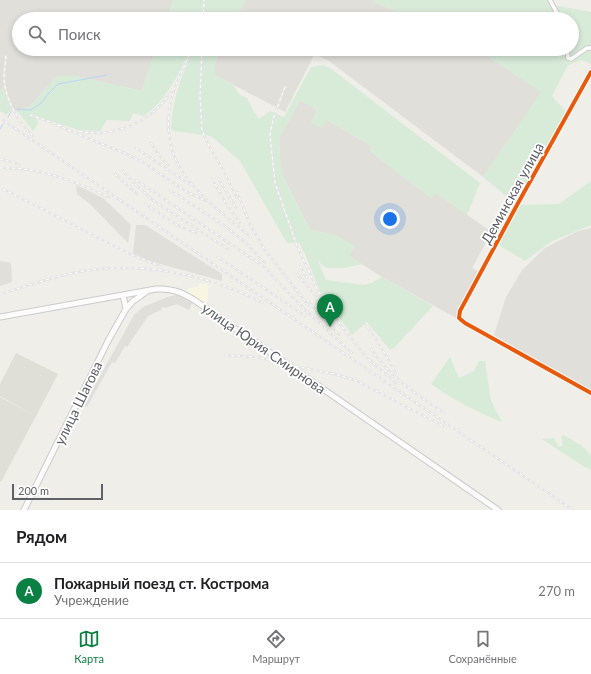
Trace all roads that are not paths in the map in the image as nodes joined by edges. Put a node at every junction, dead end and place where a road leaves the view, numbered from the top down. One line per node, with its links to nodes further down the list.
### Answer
1 (550, 0): 2 (street)
2 (556, 12)
3 (591, 48): 4 (street)
4 (579, 54)
5 (568, 56): 6 (street)
6 (575, 56)
7 (591, 72): 12 (street, Деминская улица)
8 (148, 290): 9 (main road, улица Юрия Смирнова); 10 (main road, улица Шагова); 14 (main road, улица Юрия Смирнова)
9 (123, 295): 10 (main road); 11 (main road, улица Юрия Смирнова)
10 (126, 309): 13 (main road, улица Шагова)
11 (0, 317)
12 (591, 393)
13 (24, 510)
14 (498, 510)

